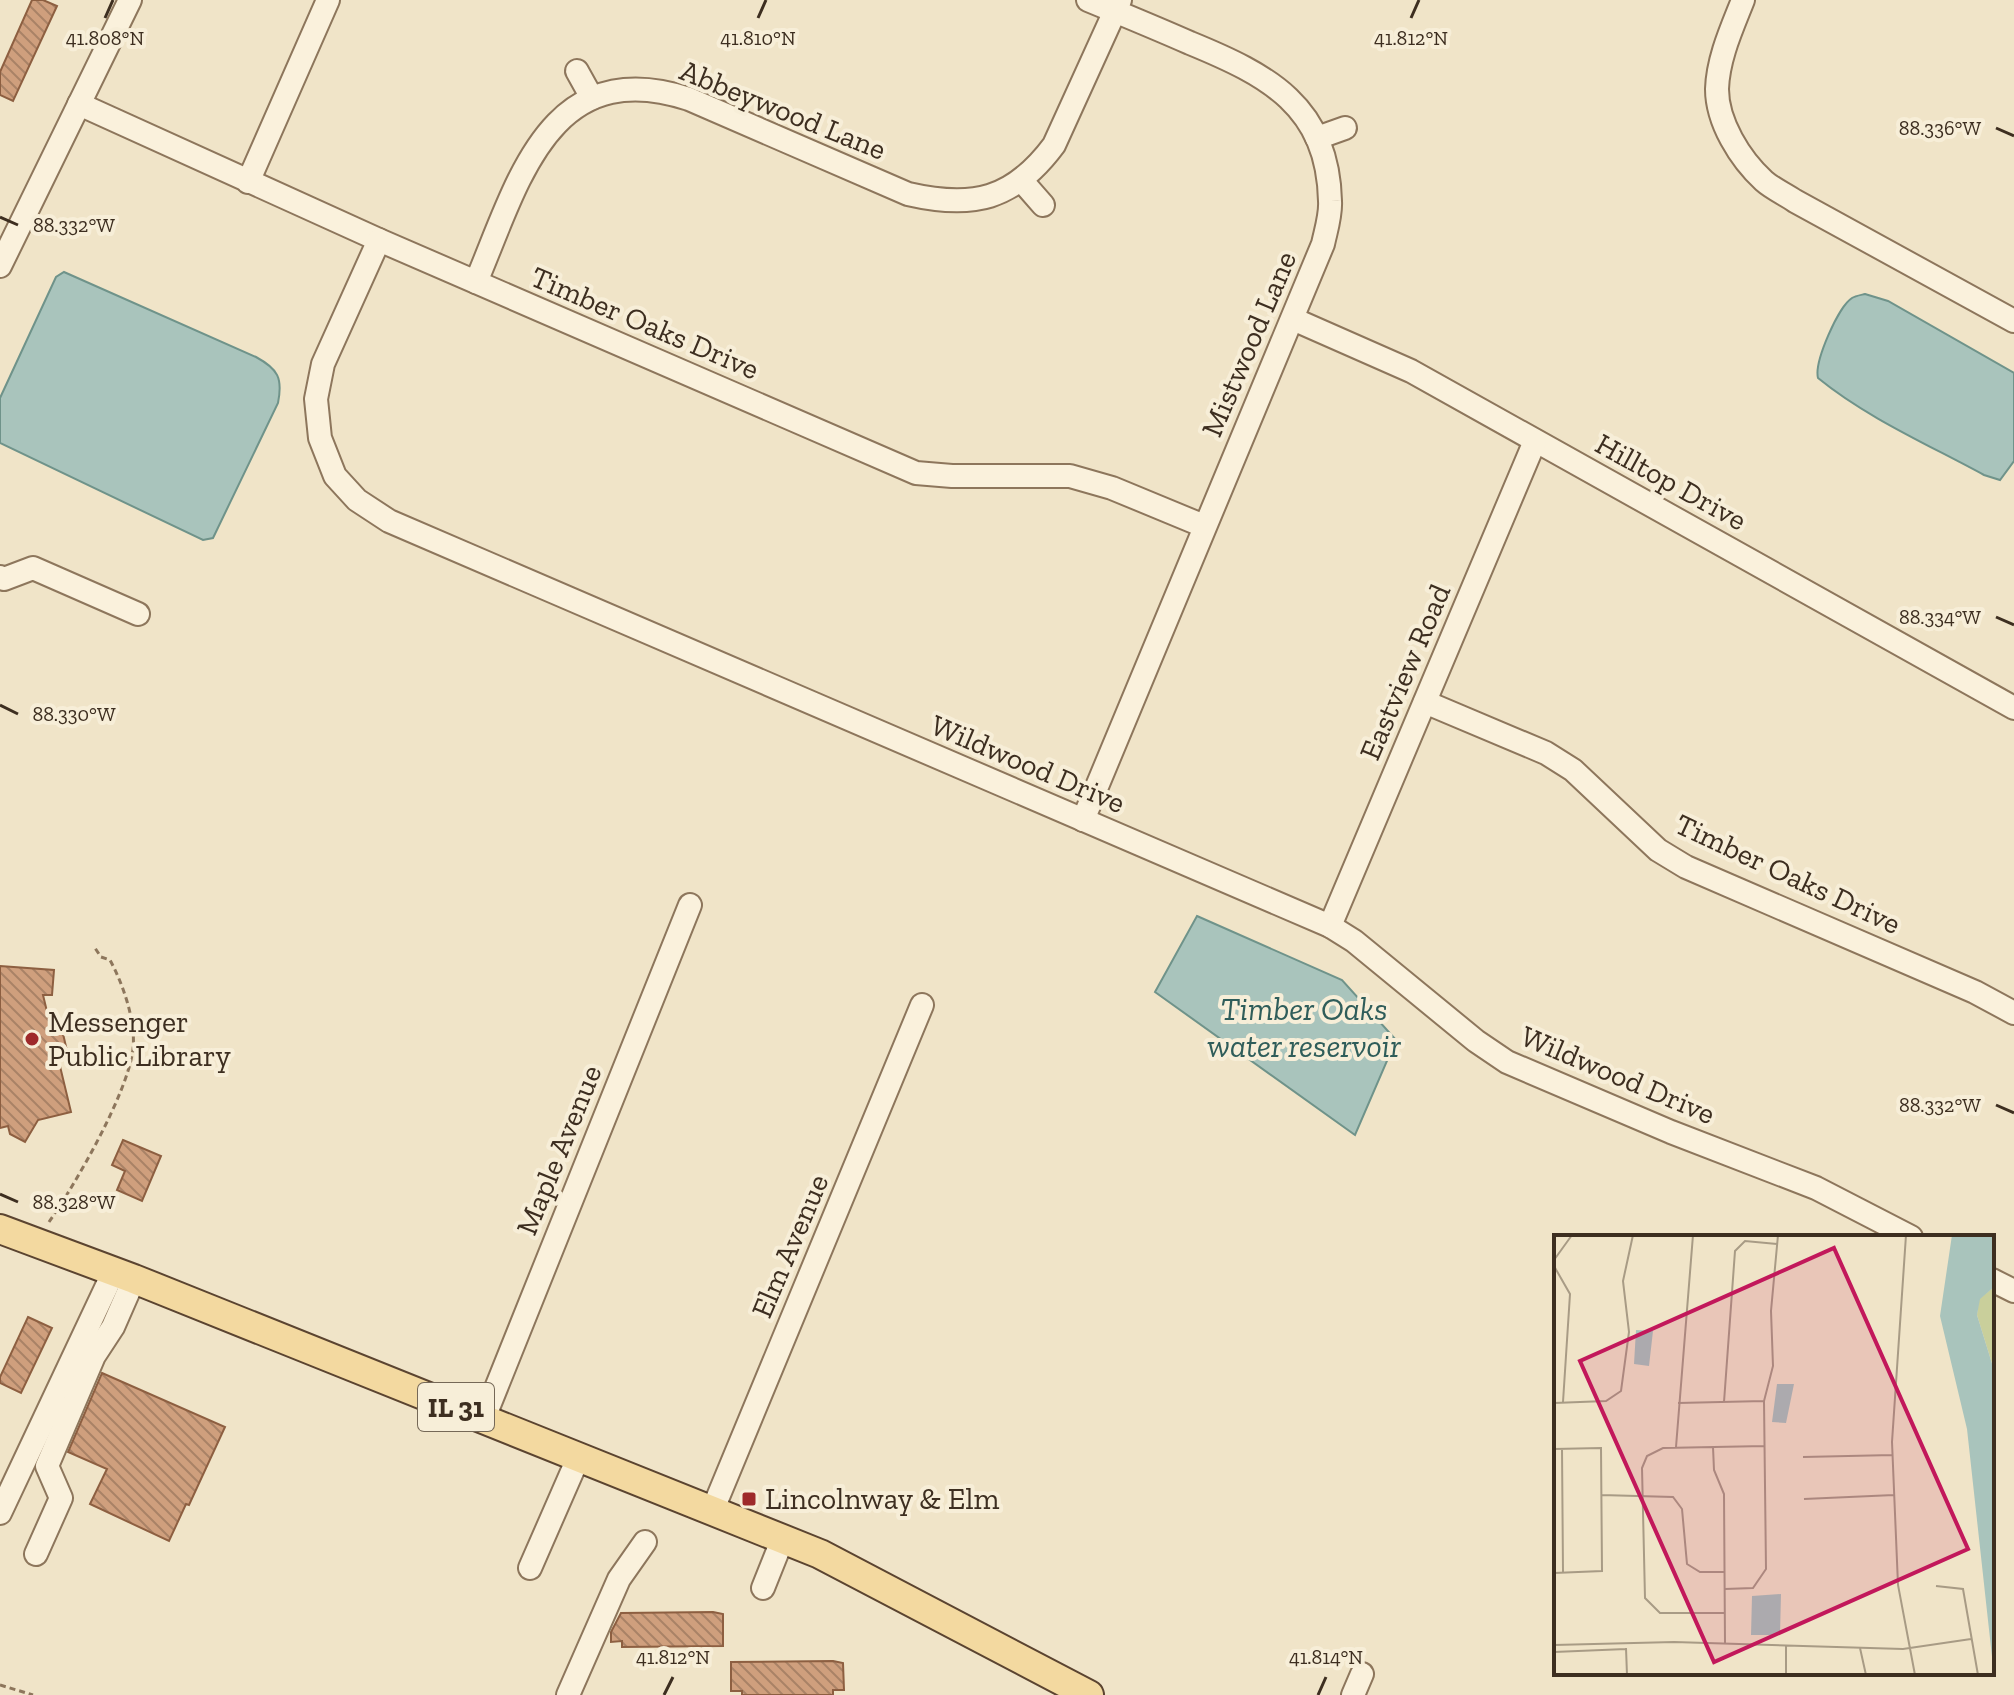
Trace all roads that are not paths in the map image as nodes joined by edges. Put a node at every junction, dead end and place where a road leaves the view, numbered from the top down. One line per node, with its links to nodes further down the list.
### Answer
1 (130, 0): 8 (street)
2 (328, 0): 12 (street)
3 (1088, 0): 5 (street, Mistwood Lane)
4 (1743, 0): 18 (street)
5 (1118, 6): 10 (street, Mistwood Lane); 11 (street, Abbeywood Lane)
6 (577, 71): 7 (street)
7 (592, 98): 11 (street, Abbeywood Lane); 16 (street, Abbeywood Lane)
8 (79, 104): 12 (street, Timber Oaks Drive); 15 (street)
9 (1345, 128): 10 (street)
10 (1317, 138): 17 (street, Mistwood Lane)
11 (1022, 181): 13 (street)
12 (248, 182): 14 (street, Timber Oaks Drive)
13 (1043, 205)
14 (379, 240): 16 (street, Timber Oaks Drive); 25 (street, Wildwood Drive)
15 (0, 266)
16 (476, 282): 20 (street, Timber Oaks Drive)
17 (1293, 319): 19 (street, Hilltop Drive); 20 (street, Mistwood Lane)
18 (2014, 321)
19 (1535, 441): 23 (street, Eastview Road); 24 (street, Hilltop Drive)
20 (1204, 526): 25 (street, Mistwood Lane)
21 (0, 577): 22 (street)
22 (138, 614)
23 (1425, 702): 27 (street, Eastview Road); 29 (street, Timber Oaks Drive)
24 (2014, 708)
25 (1083, 820): 27 (street, Wildwood Drive)
26 (690, 905): 35 (street, Maple Avenue)
27 (1330, 926): 31 (street, Wildwood Drive)
28 (922, 1005): 37 (street, Elm Avenue)
29 (2014, 1013)
30 (0, 1229): 32 (main road, IL 31)
31 (1907, 1235)
32 (124, 1275): 35 (main road, IL 31); 38 (street); 41 (street)
33 (1994, 1281): 34 (street)
34 (2014, 1291)
35 (484, 1418): 36 (main road, IL 31)
36 (579, 1456): 37 (main road, IL 31); 42 (street)
37 (713, 1509): 39 (main road, IL 31)
38 (0, 1513)
39 (783, 1538): 43 (street); 46 (main road, IL 31)
40 (645, 1542): 45 (street)
41 (36, 1554)
42 (530, 1568)
43 (763, 1588)
44 (1362, 1674): 47 (street)
45 (568, 1695)
46 (1089, 1695)
47 (1353, 1695)

